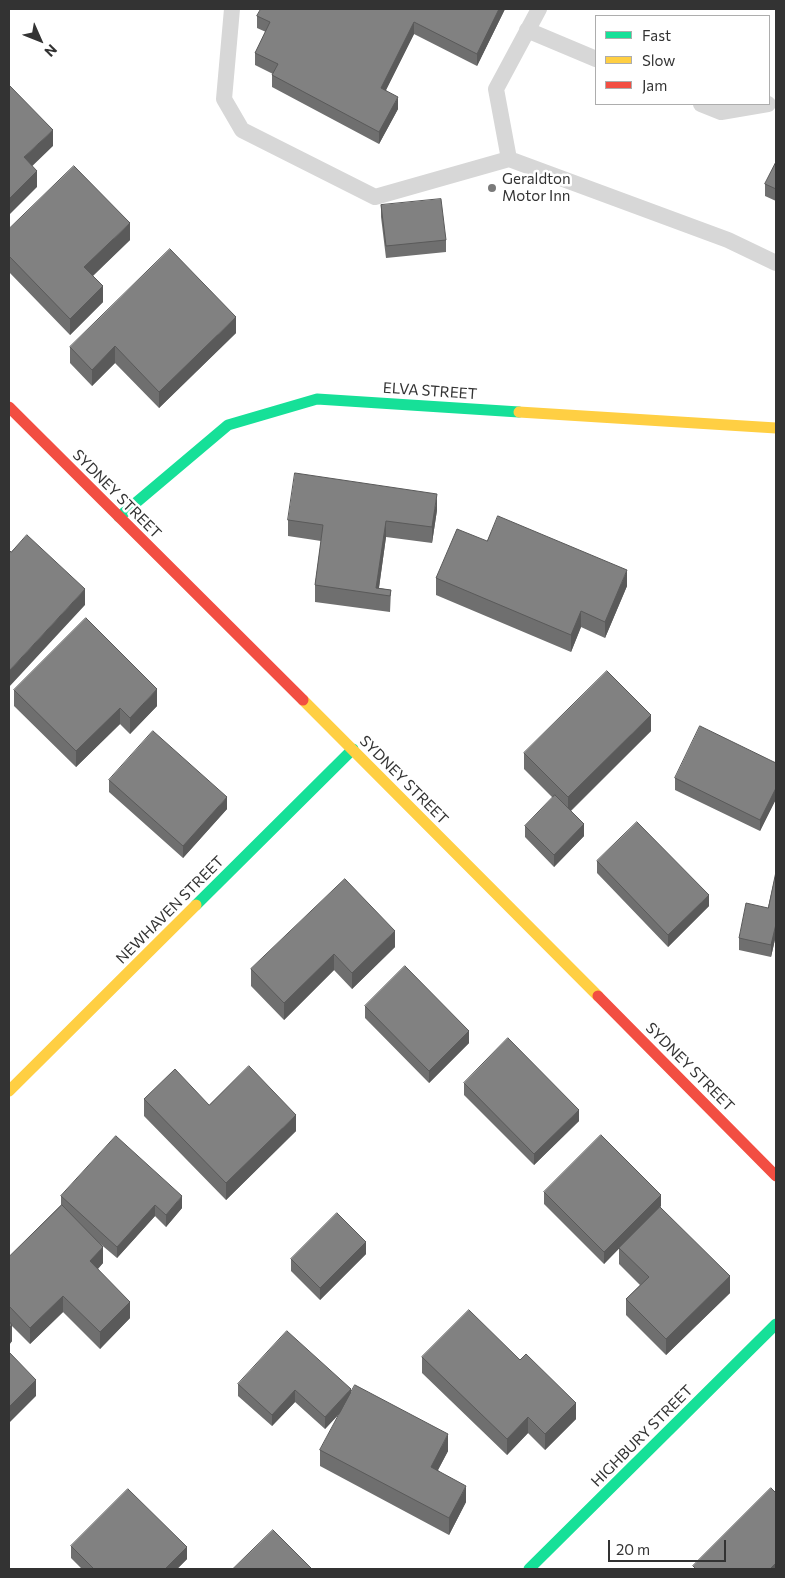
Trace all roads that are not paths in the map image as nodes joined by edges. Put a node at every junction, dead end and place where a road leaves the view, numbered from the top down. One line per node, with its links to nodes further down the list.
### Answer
1 (232, 9): 7 (lane)
2 (538, 9): 3 (lane)
3 (528, 30): 4 (lane); 7 (lane)
4 (595, 59)
5 (704, 105): 6 (lane)
6 (762, 105)
7 (510, 159): 8 (lane)
8 (776, 263)
9 (9, 407): 11 (street, SYDNEY STREET)
10 (776, 428): 11 (street, ELVA STREET)
11 (119, 517): 12 (street, SYDNEY STREET)
12 (353, 750): 13 (street, NEWHAVEN STREET); 14 (street, SYDNEY STREET)
13 (9, 1091)
14 (776, 1176)
15 (776, 1324): 16 (street, HIGHBURY STREET)
16 (529, 1569)

